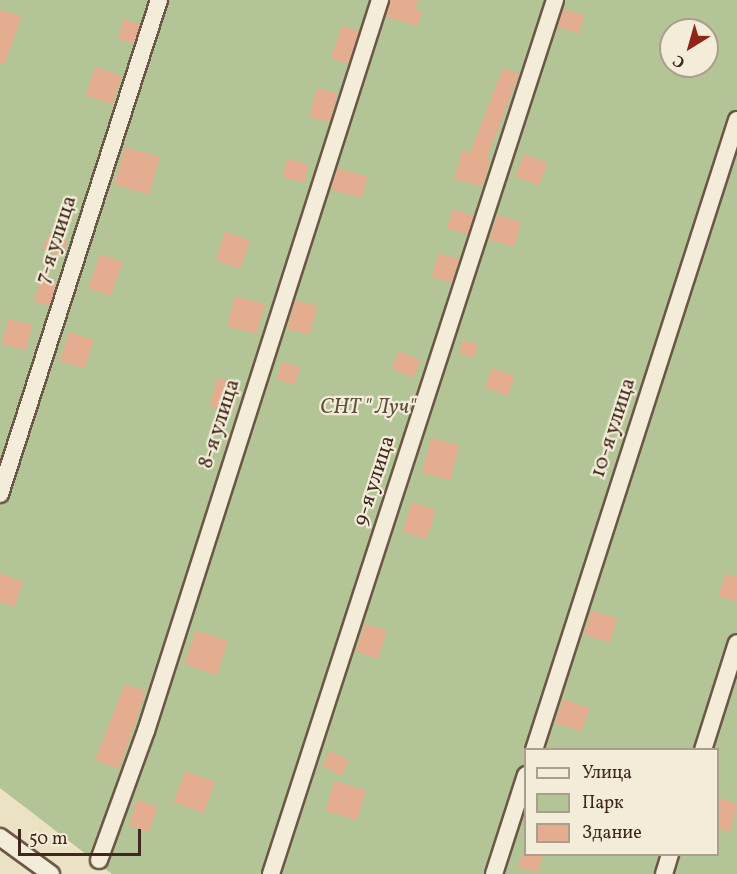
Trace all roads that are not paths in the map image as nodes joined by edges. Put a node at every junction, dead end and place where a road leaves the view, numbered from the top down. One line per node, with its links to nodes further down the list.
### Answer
1 (159, 0): 5 (street, 7-я улица)
2 (380, 0): 12 (street, 8-я улица)
3 (555, 0): 14 (street, 9-я улица)
4 (737, 120): 7 (street, 10-я улица)
5 (0, 494)
6 (737, 642): 8 (street)
7 (535, 748)
8 (704, 748)
9 (524, 778): 15 (street)
10 (0, 837): 13 (street)
11 (670, 856): 16 (street)
12 (99, 860)
13 (51, 874)
14 (271, 874)
15 (494, 874)
16 (664, 874)

